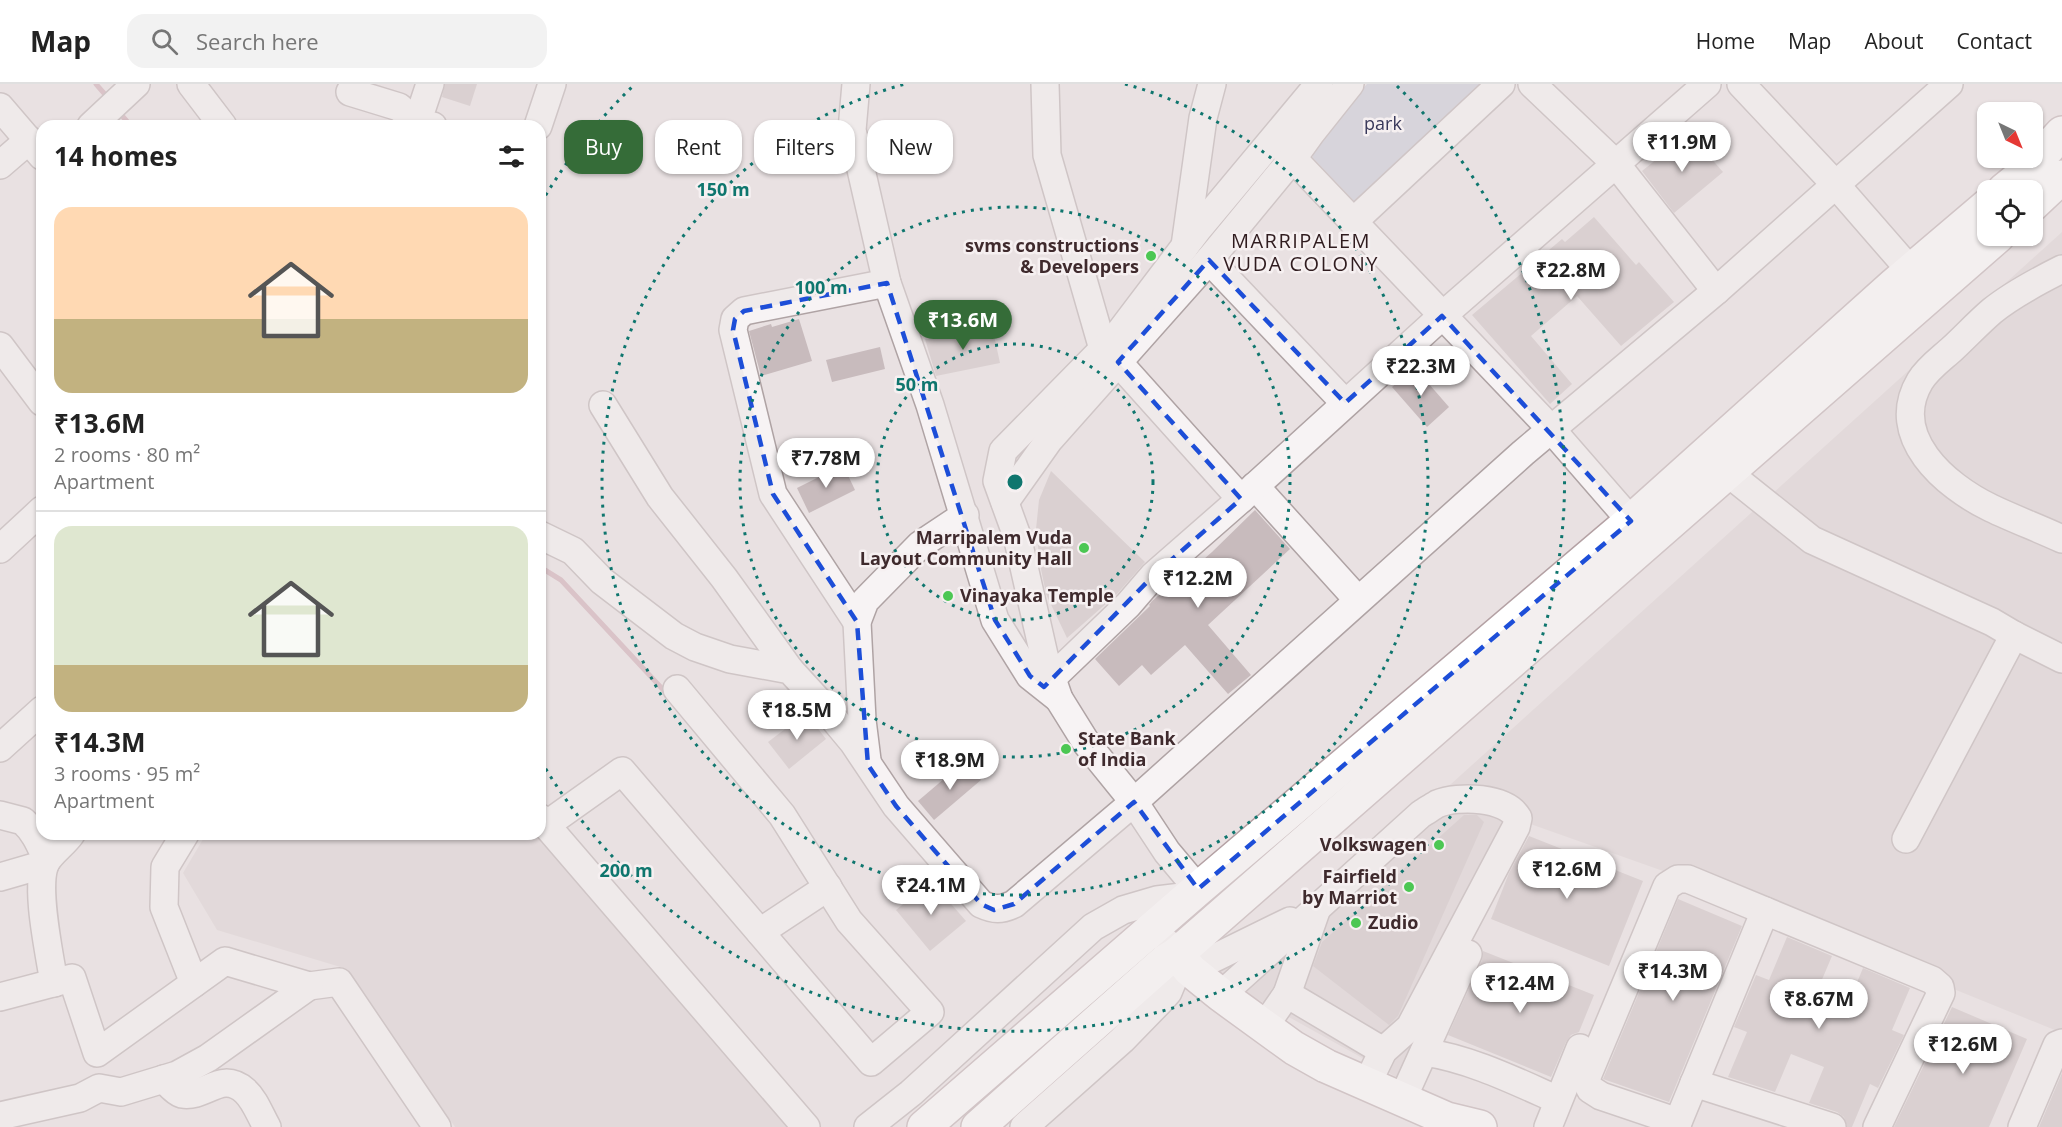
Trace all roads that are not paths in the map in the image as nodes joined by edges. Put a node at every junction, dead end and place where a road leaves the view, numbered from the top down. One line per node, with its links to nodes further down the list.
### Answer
1 (191, 84): 16 (street)
2 (430, 84): 18 (street)
3 (552, 84): 19 (street)
4 (856, 84): 37 (street)
5 (1045, 84): 41 (street)
6 (1212, 84): 33 (street)
7 (1319, 84): 21 (street)
8 (1350, 84): 23 (street)
9 (1501, 84): 31 (street)
10 (1532, 84): 24 (street)
11 (1707, 84): 24 (street)
12 (1741, 84): 28 (street)
13 (1949, 84): 28 (street)
14 (350, 92): 17 (street)
15 (0, 107): 22 (street)
16 (218, 120)
17 (416, 120)
18 (423, 120)
19 (540, 120)
20 (2062, 133): 27 (main road)
21 (1274, 139): 23 (street); 33 (street)
22 (35, 148): 25 (street)
23 (1293, 158): 31 (street); 34 (street)
24 (1616, 164): 38 (street); 39 (street)
25 (0, 165)
26 (2062, 177): 29 (main road)
27 (2016, 180)
28 (1836, 185): 36 (street); 38 (street)
29 (2043, 195)
30 (1977, 214): 36 (main road)
31 (1353, 222): 39 (street)
32 (1986, 246): 46 (main road)
33 (1185, 247): 41 (street)
34 (1209, 260): 41 (street); 43 (street)
35 (2062, 269): 52 (street)
36 (1910, 270): 46 (main road)
37 (886, 284): 48 (street); 55 (street)
38 (1716, 291): 45 (street)
39 (1442, 316): 43 (street); 45 (street)
40 (2, 354): 42 (street)
41 (1110, 356): 47 (street); 60 (street)
42 (36, 395)
43 (1345, 403): 47 (street)
44 (603, 405): 58 (street)
45 (1551, 429): 50 (street); 54 (street)
46 (1716, 463): 50 (main road); 56 (street); 83 (main road)
47 (1248, 493): 54 (street); 60 (street)
48 (964, 515): 55 (street); 60 (street)
49 (36, 516): 53 (street)
50 (1631, 520): 78 (main road)
51 (546, 538): 58 (street)
52 (2062, 539)
53 (0, 549)
54 (1358, 600): 64 (street)
55 (857, 622): 63 (street)
56 (2014, 635): 57 (street); 70 (street)
57 (2062, 659)
58 (790, 670): 63 (street)
59 (677, 688): 77 (street)
60 (1056, 689): 64 (street)
61 (36, 715): 62 (street)
62 (0, 748)
63 (868, 765): 64 (street)
64 (1134, 802): 78 (street)
65 (0, 815): 69 (street)
66 (546, 820): 82 (street)
67 (546, 825): 103 (street)
68 (1524, 830): 93 (street)
69 (36, 836)
70 (1906, 839)
71 (38, 840): 74 (street)
72 (66, 840): 74 (street)
73 (181, 840): 85 (street)
74 (46, 862): 76 (street); 84 (street)
75 (1652, 875): 98 (street)
76 (0, 877)
77 (828, 887): 82 (street); 82 (street)
78 (1194, 893): 81 (main road); 104 (street)
79 (1318, 907): 83 (street); 87 (street); 88 (street); 92 (street)
80 (1765, 911): 95 (street); 100 (street); 111 (street)
81 (1153, 929): 83 (street); 105 (main road)
82 (760, 932)
83 (1183, 962): 88 (main road); 106 (main road); 107 (street)
84 (54, 983): 85 (street); 89 (street)
85 (194, 983): 86 (street)
86 (309, 986): 94 (street); 102 (street)
87 (1287, 994): 90 (street); 92 (street)
88 (1221, 995): 90 (main road)
89 (0, 997)
90 (1264, 1027): 96 (main road)
91 (2062, 1043): 112 (street)
92 (1383, 1051): 96 (street)
93 (1424, 1052): 97 (street); 98 (street)
94 (164, 1079): 99 (street); 101 (street)
95 (1694, 1083): 100 (street); 110 (street)
96 (1367, 1084): 97 (main road)
97 (1402, 1100): 108 (main road)
98 (1558, 1101): 109 (street)
99 (18, 1118)
100 (1677, 1125)
101 (267, 1127)
102 (437, 1127)
103 (806, 1127)
104 (868, 1127)
105 (924, 1127)
106 (978, 1127)
107 (1024, 1127)
108 (1480, 1127)
109 (1548, 1127)
110 (1832, 1127)
111 (1877, 1127)
112 (2022, 1127)

